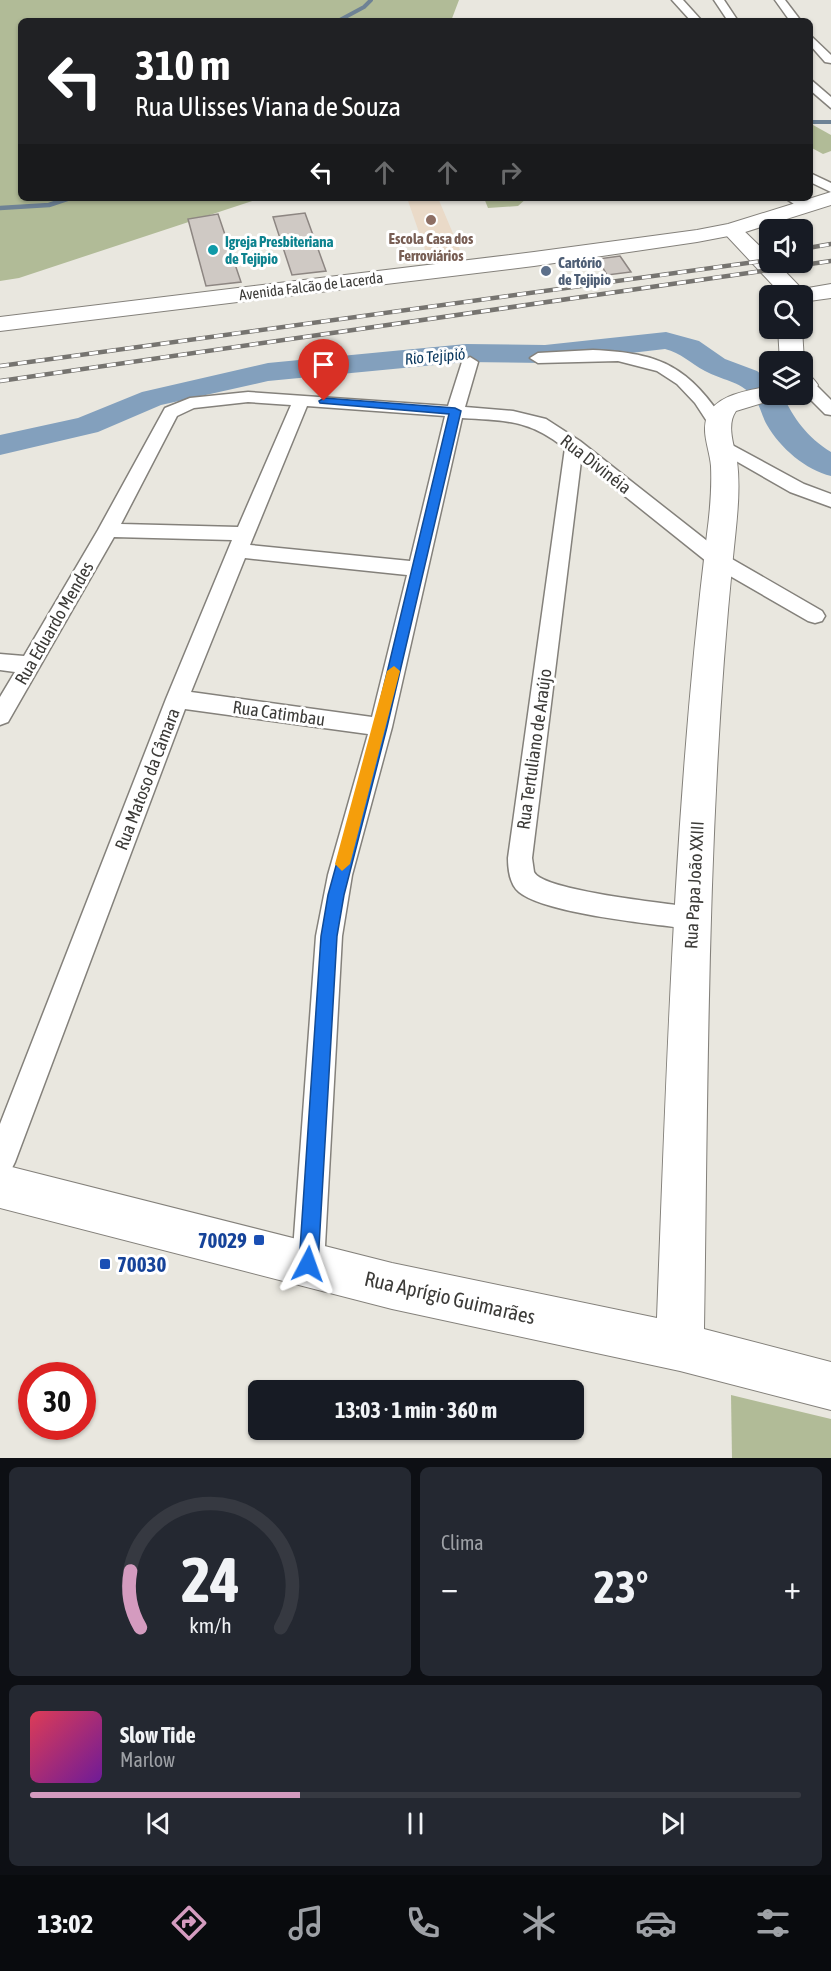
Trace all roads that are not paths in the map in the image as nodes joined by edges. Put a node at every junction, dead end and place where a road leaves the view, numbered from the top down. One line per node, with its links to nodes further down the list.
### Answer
1 (677, 0): 4 (street)
2 (719, 0): 5 (street)
3 (780, 0): 6 (street)
4 (694, 18)
5 (731, 18)
6 (794, 18)
7 (813, 41): 8 (street)
8 (830, 60): 9 (street)
9 (813, 61)
10 (813, 86): 11 (street)
11 (831, 104)
12 (813, 179): 13 (street)
13 (831, 188)
14 (831, 198): 15 (street, Avenida Falcão de Lacerda)
15 (813, 200)
16 (797, 202): 17 (street, Avenida Falcão de Lacerda)
17 (732, 230): 18 (street); 21 (street, Avenida Falcão de Lacerda)
18 (787, 285)
19 (831, 291): 20 (street)
20 (813, 294)
21 (0, 324)
22 (538, 358): 29 (street, Rua Papa João XXIII)
23 (470, 362): 28 (street)
24 (813, 393): 27 (street)
25 (302, 399): 28 (street, Rua Divinéia); 32 (street, Rua Eduardo Mendes); 33 (street, Rua Matoso da Câmara)
26 (759, 401): 29 (street)
27 (831, 410)
28 (455, 411): 30 (street, Rua Divinéia); 35 (street)
29 (722, 426): 31 (street); 34 (street, Rua Papa João XXIII)
30 (574, 445): 34 (street, Rua Divinéia); 42 (street, Rua Tertuliano de Araújo)
31 (831, 501)
32 (108, 530): 33 (street); 38 (street, Rua Eduardo Mendes)
33 (240, 542): 35 (street); 39 (street, Rua Matoso da Câmara)
34 (718, 560): 36 (street, Rua Divinéia); 42 (street, Rua Papa João XXIII)
35 (417, 569): 41 (street)
36 (815, 616)
37 (0, 662): 38 (street)
38 (29, 665): 40 (street, Rua Eduardo Mendes)
39 (177, 699): 41 (street, Rua Catimbau); 43 (street, Rua Matoso da Câmara)
40 (0, 716)
41 (381, 727): 45 (street)
42 (691, 918): 46 (street, Rua Papa João XXIII)
43 (0, 1162)
44 (0, 1186): 45 (street, Rua Aprígio Guimarães)
45 (308, 1264): 46 (street, Rua Aprígio Guimarães)
46 (680, 1347): 47 (street, Rua Aprígio Guimarães)
47 (831, 1386)

